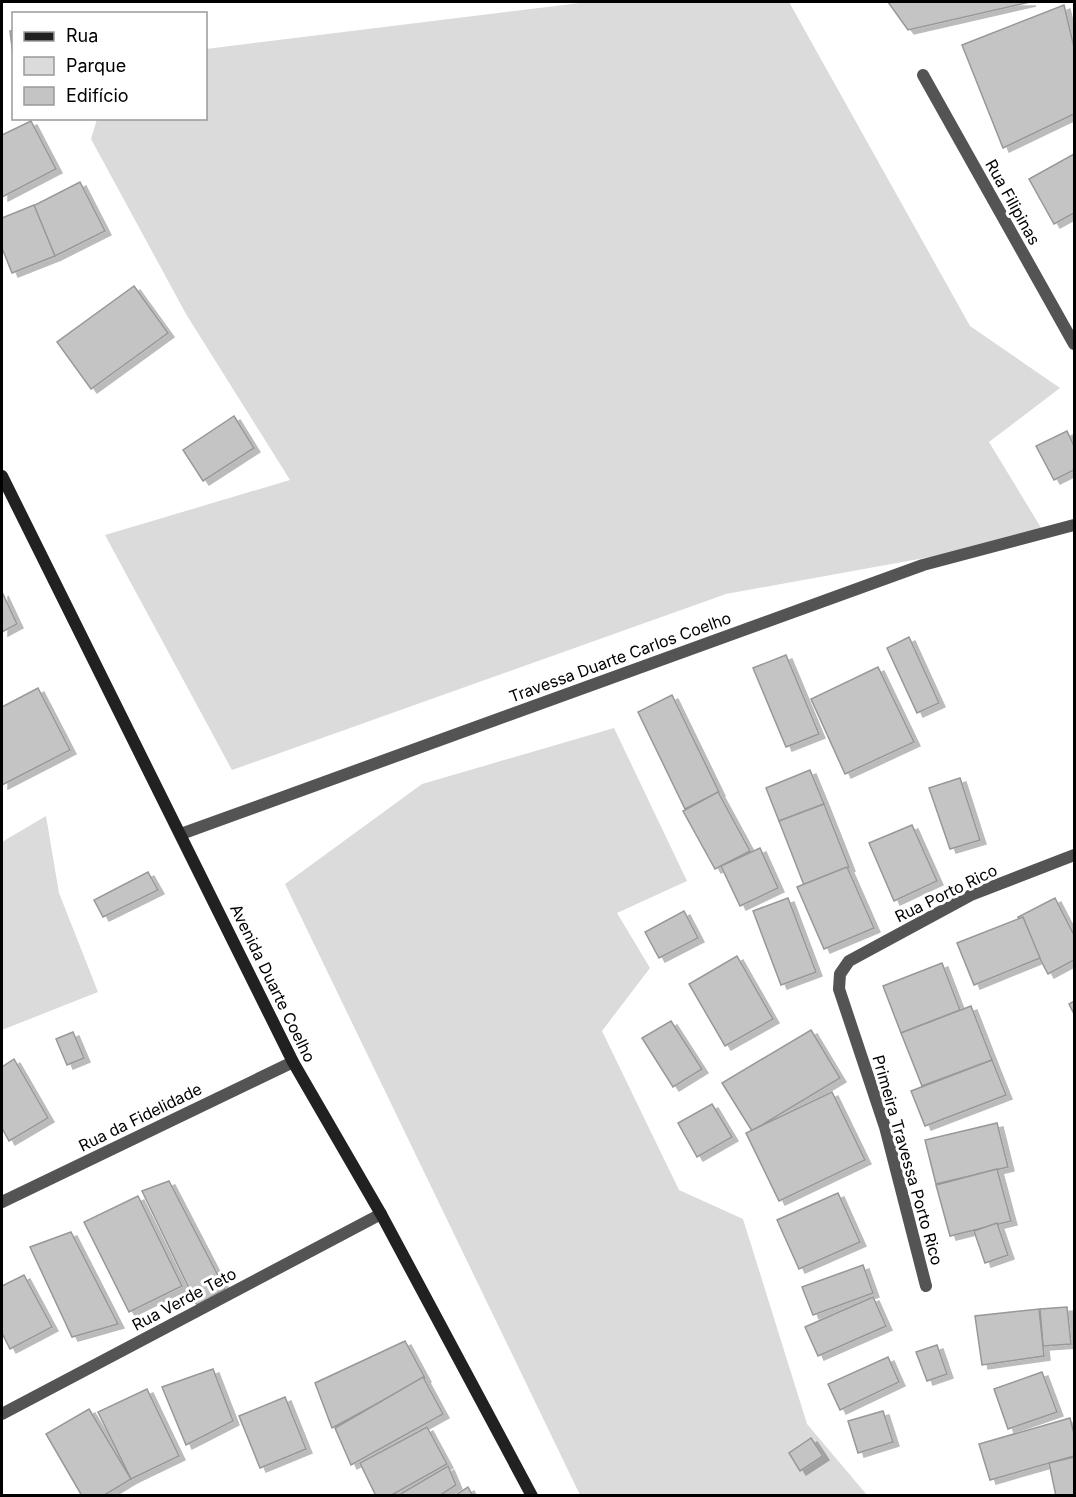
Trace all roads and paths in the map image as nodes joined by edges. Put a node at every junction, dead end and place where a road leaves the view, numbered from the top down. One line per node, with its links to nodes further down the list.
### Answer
1 (923, 75): 2 (street, Rua Filipinas)
2 (1074, 345)
3 (2, 476): 5 (main road, Avenida Duarte Coelho)
4 (1074, 525): 5 (street, Travessa Duarte Carlos Coelho)
5 (181, 834): 8 (main road, Avenida Duarte Coelho)
6 (1074, 855): 7 (street, Rua Porto Rico)
7 (840, 974): 11 (street, Primeira Travessa Porto Rico)
8 (293, 1062): 9 (street, Rua da Fidelidade); 10 (main road, Avenida Duarte Coelho)
9 (2, 1202)
10 (381, 1214): 12 (street, Rua Verde Teto); 13 (main road, Avenida Duarte Coelho)
11 (926, 1286)
12 (2, 1414)
13 (532, 1496)

